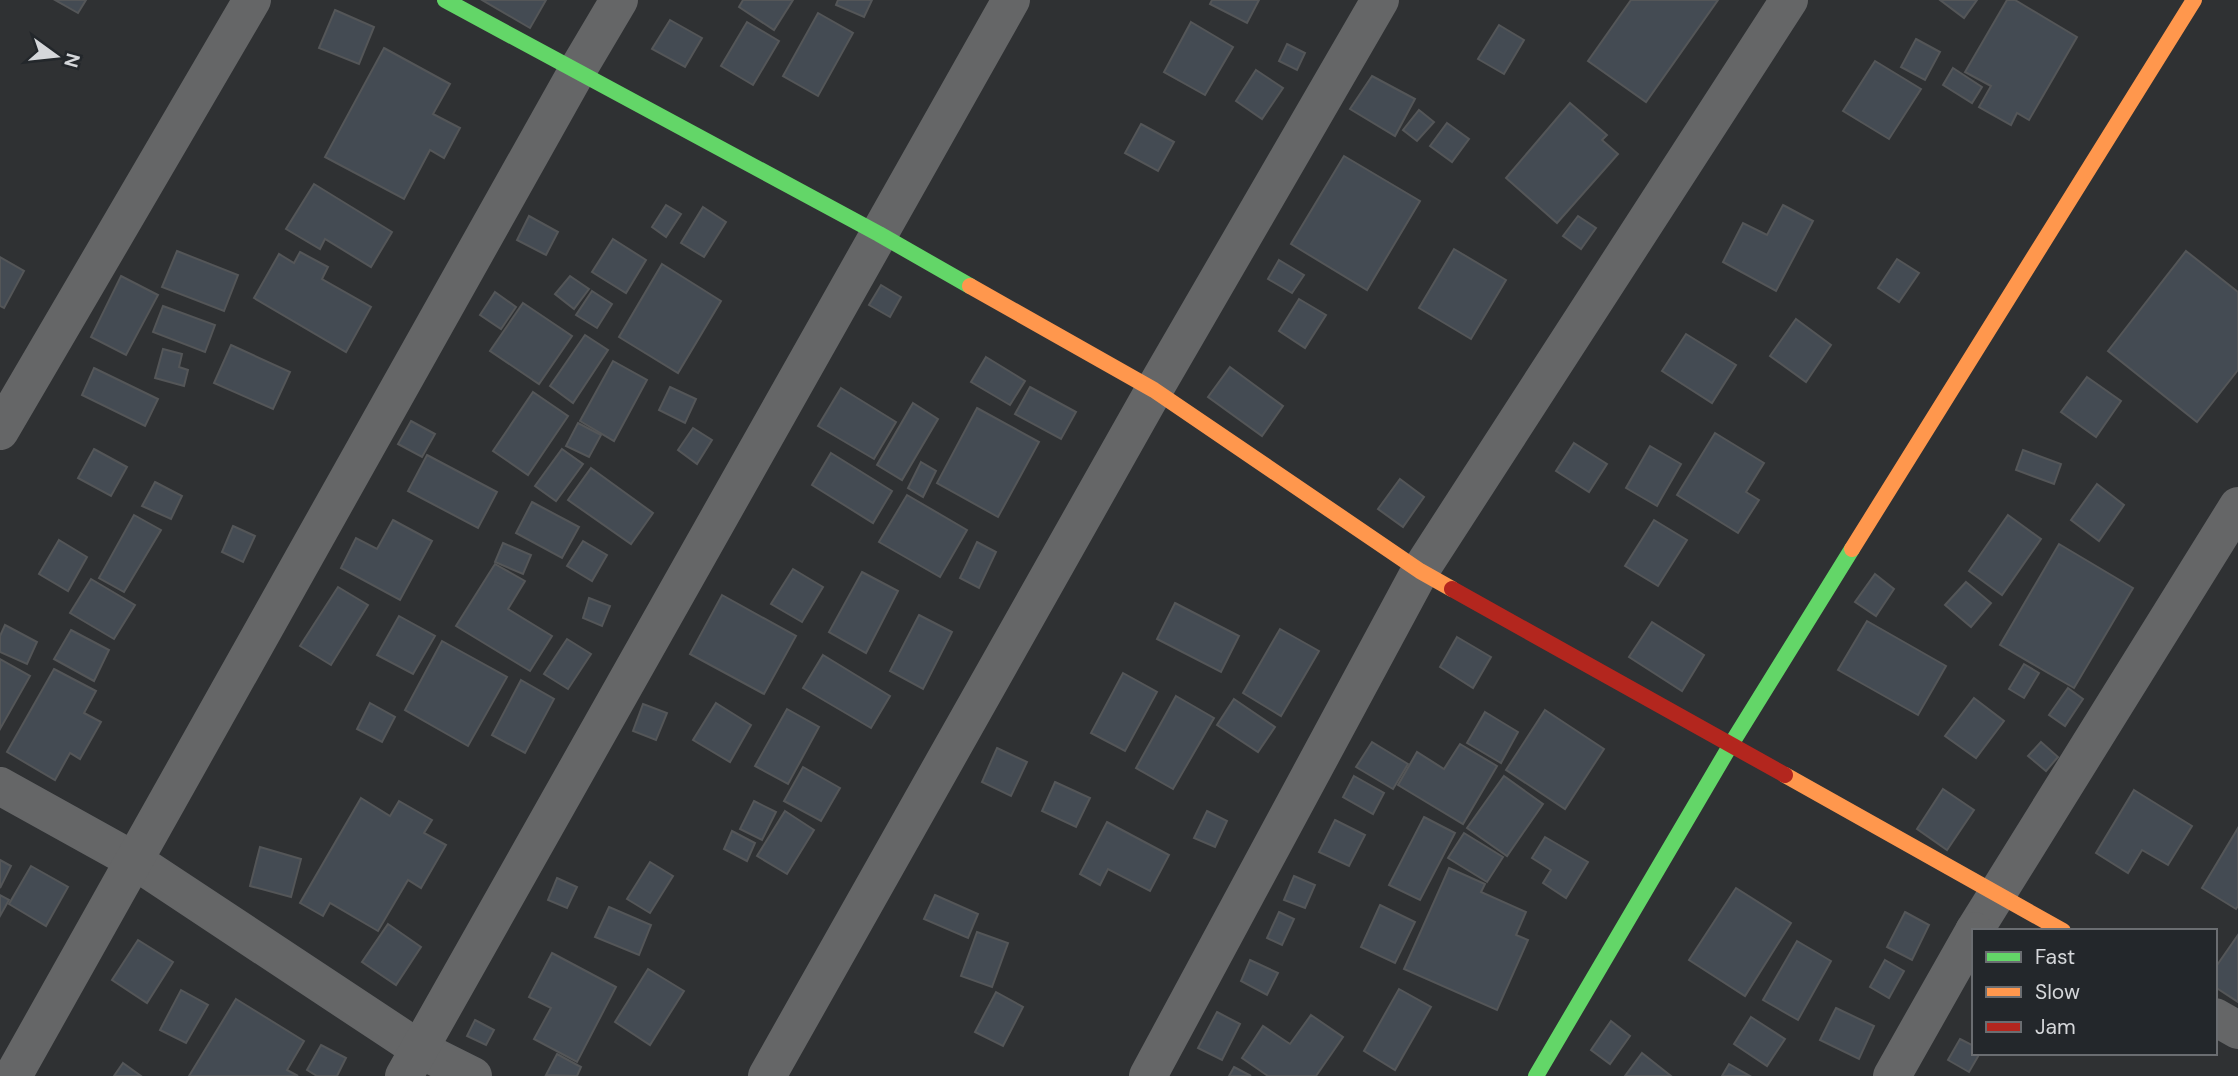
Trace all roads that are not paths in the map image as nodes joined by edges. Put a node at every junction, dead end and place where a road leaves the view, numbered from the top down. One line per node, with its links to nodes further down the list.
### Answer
1 (252, 0): 11 (street)
2 (444, 0): 8 (street)
3 (620, 0): 8 (street)
4 (1012, 0): 9 (street)
5 (1380, 0): 10 (street)
6 (1789, 0): 13 (street)
7 (2194, 0): 14 (street)
8 (577, 71): 9 (street); 16 (street)
9 (879, 234): 10 (street); 23 (street)
10 (1154, 390): 13 (street); 26 (street)
11 (0, 430)
12 (2238, 506): 17 (street)
13 (1420, 570): 14 (street); 27 (street)
14 (1730, 746): 17 (street); 28 (street)
15 (0, 786): 16 (street)
16 (135, 861): 23 (street); 24 (street)
17 (1996, 893): 18 (street); 19 (street)
18 (1975, 929)
19 (2059, 929)
20 (1972, 935): 29 (street)
21 (2217, 1018): 22 (street)
22 (2238, 1030)
23 (411, 1063): 25 (street)
24 (13, 1076)
25 (473, 1076)
26 (768, 1076)
27 (1148, 1076)
28 (1536, 1076)
29 (1892, 1076)

